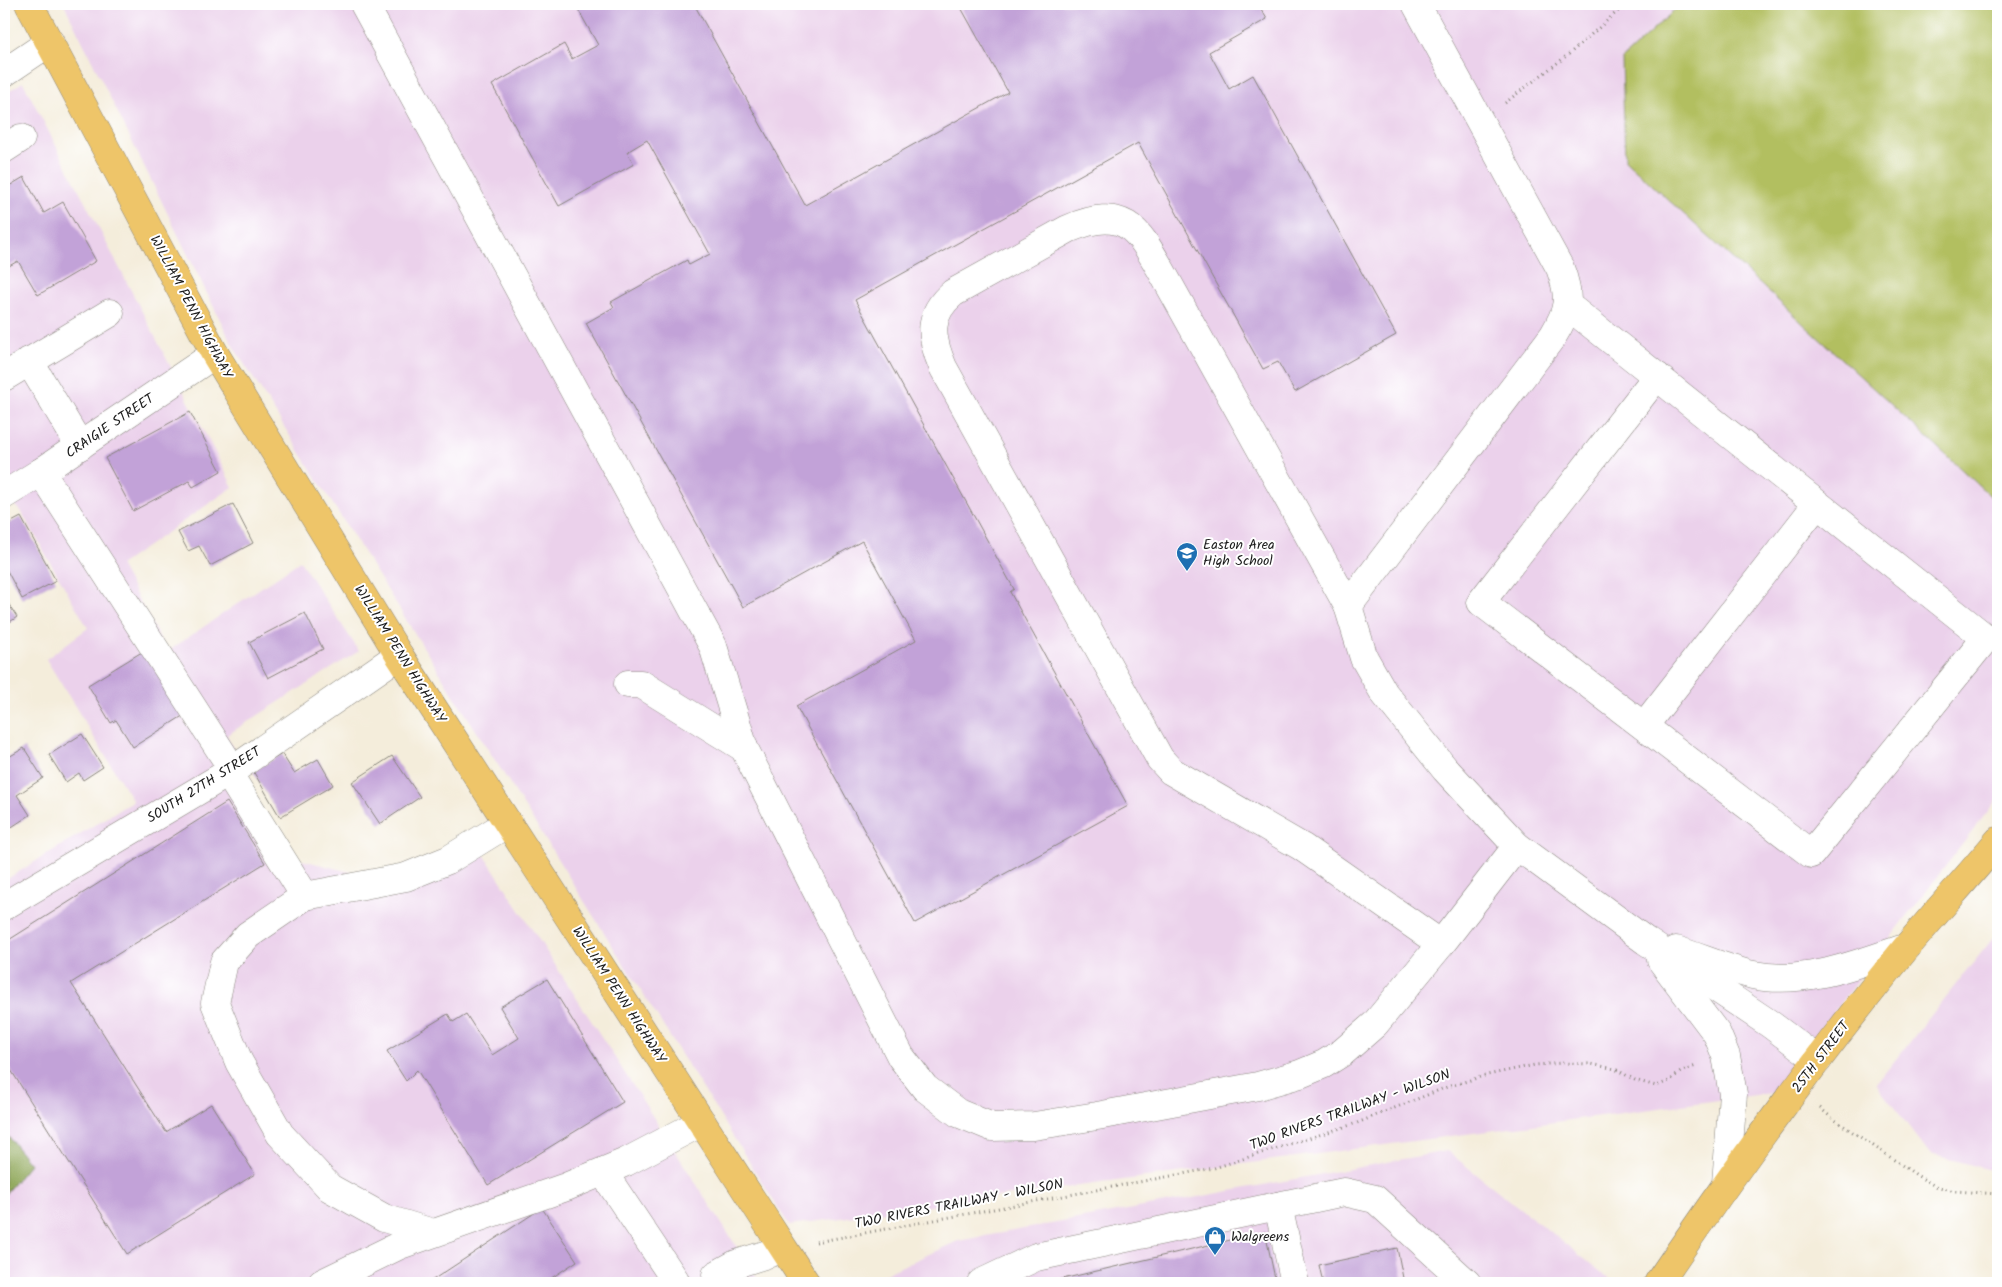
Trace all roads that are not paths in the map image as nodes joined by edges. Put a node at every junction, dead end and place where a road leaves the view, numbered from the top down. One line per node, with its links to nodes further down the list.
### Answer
1 (29, 4): 4 (main road, WILLIAM PENN HIGHWAY)
2 (364, 4): 20 (street)
3 (1416, 4): 6 (street)
4 (50, 42): 5 (street); 8 (main road, WILLIAM PENN HIGHWAY)
5 (4, 73)
6 (1567, 305): 10 (street); 16 (street)
7 (110, 313): 9 (street)
8 (215, 354): 12 (street, CRAIGIE STREET); 17 (main road, WILLIAM PENN HIGHWAY)
9 (29, 361): 11 (street); 12 (street)
10 (1656, 376): 15 (street); 19 (street)
11 (4, 377)
12 (80, 446): 13 (street, CRAIGIE STREET)
13 (42, 472): 14 (street, CRAIGIE STREET); 21 (street)
14 (4, 495)
15 (1817, 504): 19 (street); 19 (street)
16 (1348, 606): 24 (street); 28 (street)
17 (399, 655): 21 (street, SOUTH 27TH STREET); 22 (main road, WILLIAM PENN HIGHWAY)
18 (628, 684): 20 (street)
19 (1644, 726)
20 (744, 748): 28 (street)
21 (231, 771): 25 (street); 26 (street, SOUTH 27TH STREET)
22 (508, 823): 25 (street); 31 (main road, WILLIAM PENN HIGHWAY)
23 (1998, 841): 29 (main road, 25TH STREET)
24 (1517, 846): 27 (street); 28 (street)
25 (305, 896): 35 (street)
26 (4, 906)
27 (1646, 941): 29 (street); 30 (street); 33 (street)
28 (1441, 944)
29 (1907, 947): 30 (main road, 25TH STREET)
30 (1818, 1060): 33 (main road, 25TH STREET)
31 (702, 1122): 32 (street); 36 (main road, WILLIAM PENN HIGHWAY)
32 (603, 1172): 35 (street); 38 (street)
33 (1726, 1183): 44 (main road, 25TH STREET)
34 (1278, 1206): 41 (street); 42 (street); 43 (street)
35 (433, 1233): 39 (street)
36 (783, 1249): 37 (street); 40 (main road, WILLIAM PENN HIGHWAY)
37 (719, 1279): 38 (street)
38 (672, 1282)
39 (322, 1283)
40 (806, 1283)
41 (981, 1283)
42 (1295, 1283)
43 (1467, 1283)
44 (1658, 1283)

